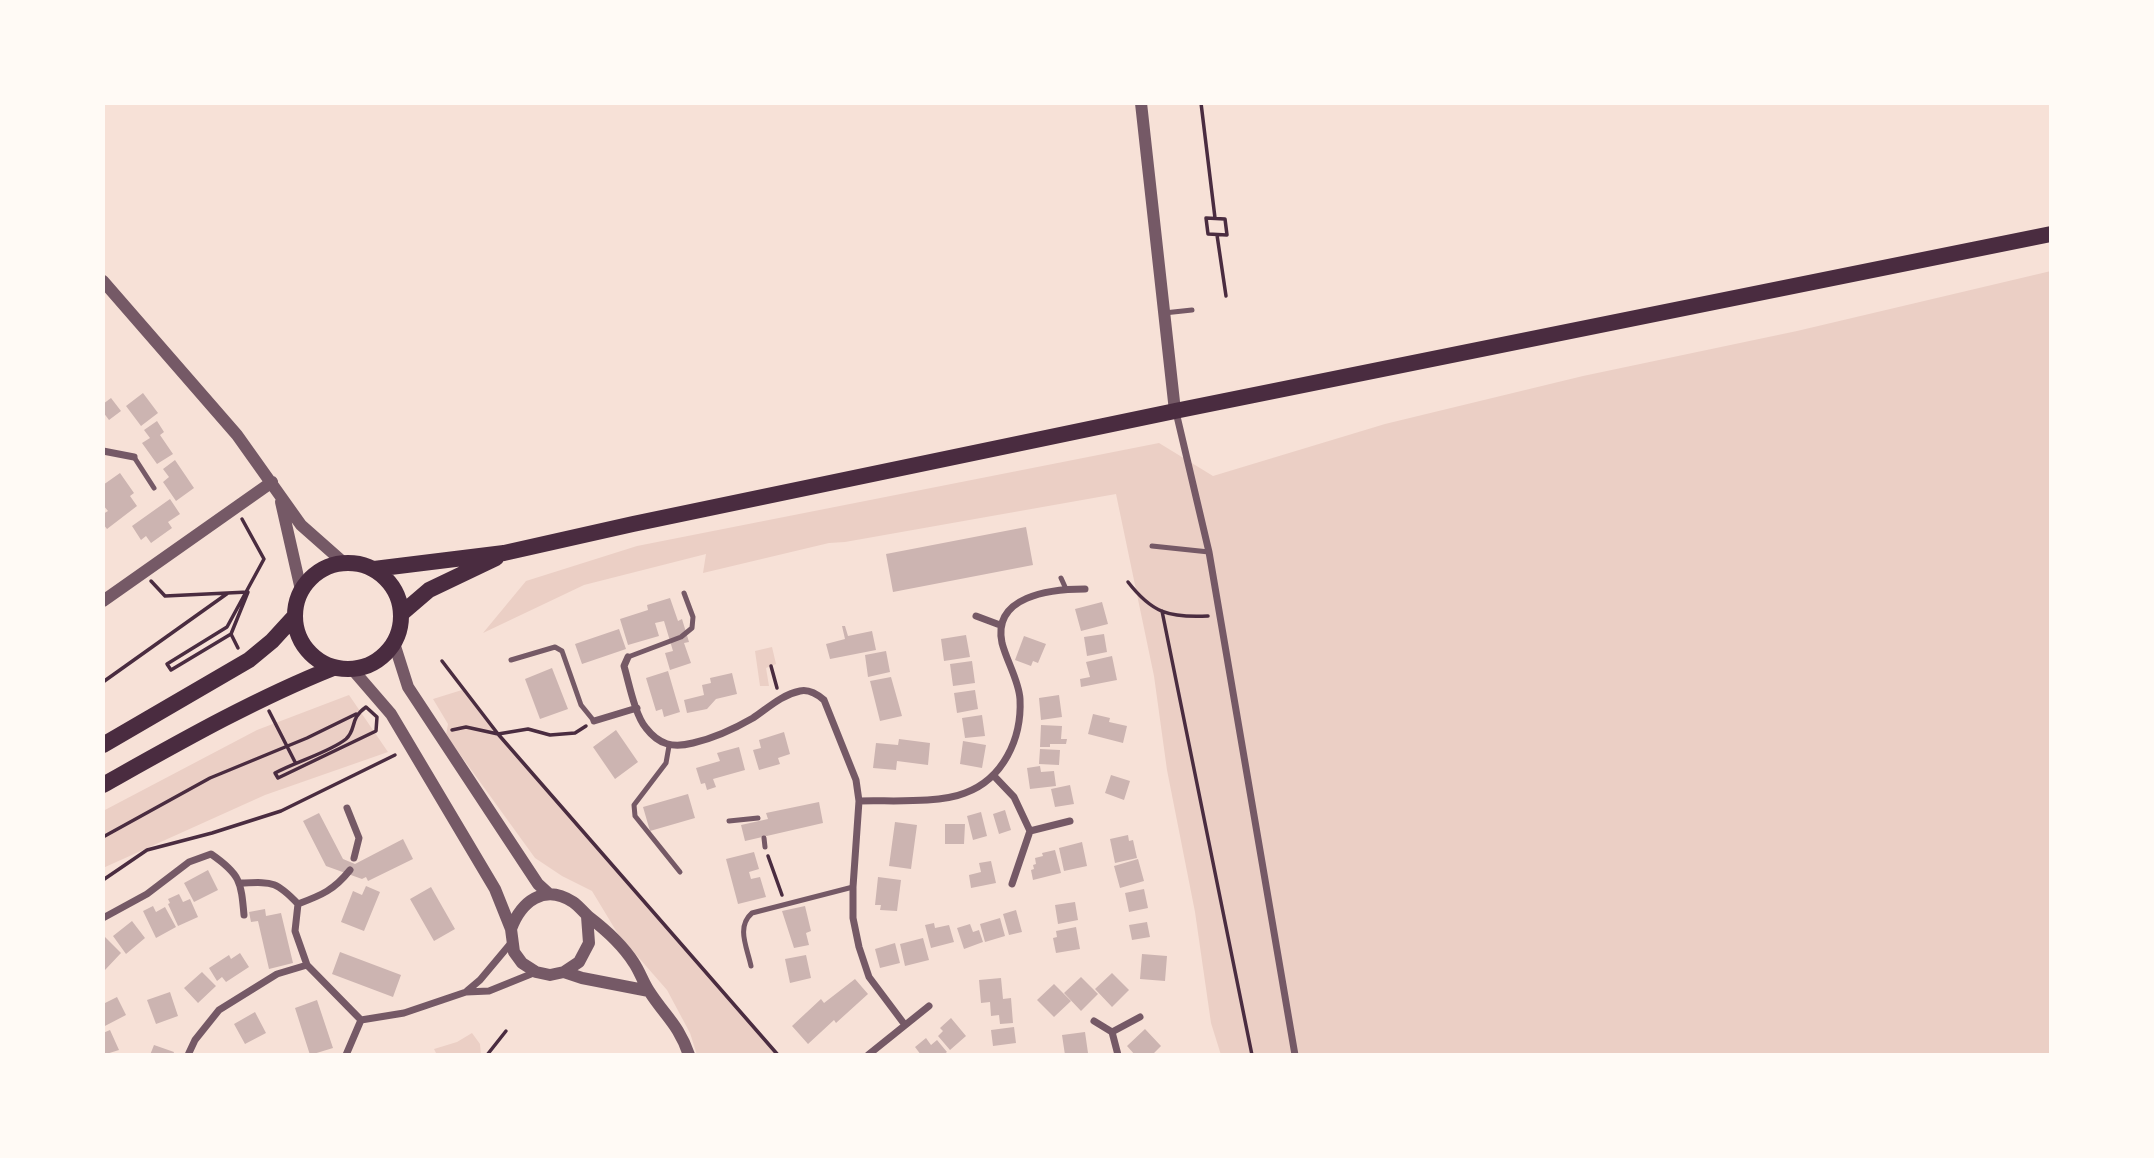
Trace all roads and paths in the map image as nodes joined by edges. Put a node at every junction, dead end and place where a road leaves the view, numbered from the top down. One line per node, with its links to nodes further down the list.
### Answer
1 (1141, 103): 9 (street)
2 (1201, 103): 3 (path)
3 (1215, 218): 5 (path); 5 (path)
4 (2051, 234): 10 (highway)
5 (1217, 235): 7 (path)
6 (103, 281): 13 (street)
7 (1226, 296)
8 (1192, 310): 9 (lane)
9 (1164, 313): 10 (street)
10 (1175, 411): 18 (street); 19 (highway)
11 (103, 451): 12 (street)
12 (134, 457): 14 (lane)
13 (272, 482): 15 (street); 22 (street)
14 (154, 488)
15 (279, 496): 20 (street); 27 (street)
16 (240, 517): 28 (path)
17 (1152, 546): 18 (lane)
18 (1209, 552): 34 (street)
19 (504, 554): 21 (highway); 33 (highway)
20 (344, 563): 21 (highway); 27 (highway)
21 (374, 569): 33 (highway)
22 (144, 574): 29 (path); 31 (street)
23 (1061, 578): 25 (lane)
24 (1128, 582): 32 (path)
25 (1066, 589): 26 (street); 37 (street)
26 (1085, 589)
27 (301, 590): 35 (highway)
28 (248, 592): 28 (path); 29 (path)
29 (228, 593): 45 (path)
30 (684, 593): 39 (lane)
31 (103, 601)
32 (1162, 611): 34 (path); 101 (path)
33 (401, 614): 38 (highway)
34 (1220, 616): 102 (street)
35 (294, 617): 43 (highway); 52 (highway)
36 (976, 617): 37 (street)
37 (1000, 625): 55 (street)
38 (394, 643): 44 (highway); 73 (street)
39 (628, 657): 47 (street)
40 (511, 660): 49 (lane)
41 (442, 661): 51 (path)
42 (771, 666): 46 (path)
43 (333, 668): 44 (highway); 56 (highway)
44 (353, 670): 79 (street)
45 (103, 682)
46 (780, 698): 53 (street); 57 (street)
47 (638, 708): 49 (street); 53 (street)
48 (356, 713): 48 (path); 63 (path)
49 (594, 721): 51 (path)
50 (449, 731): 51 (path)
51 (498, 734): 99 (path)
52 (103, 745)
53 (669, 746): 68 (lane)
54 (395, 755): 69 (path)
55 (994, 776): 57 (street); 62 (street)
56 (103, 785)
57 (859, 801): 72 (street)
58 (347, 808): 66 (street)
59 (758, 818): 60 (lane)
60 (729, 821)
61 (1070, 821): 62 (street)
62 (1030, 831): 71 (street)
63 (103, 837)
64 (764, 838): 65 (lane)
65 (765, 847): 74 (path)
66 (354, 858)
67 (350, 870): 75 (street)
68 (680, 872)
69 (103, 880)
70 (241, 883): 75 (street); 76 (street); 78 (street)
71 (1012, 884)
72 (853, 887): 74 (lane); 91 (street)
73 (549, 894): 77 (street); 79 (street)
74 (785, 903): 82 (lane)
75 (298, 904): 81 (street)
76 (244, 915)
77 (587, 916): 84 (street); 85 (street)
78 (103, 918)
79 (511, 929): 80 (street)
80 (511, 943): 83 (street); 86 (street)
81 (307, 965): 89 (street); 95 (street)
82 (751, 966)
83 (536, 972): 84 (street); 86 (street)
84 (564, 972): 85 (street)
85 (649, 991): 98 (street)
86 (466, 992): 89 (street)
87 (929, 1006): 91 (street)
88 (1140, 1017): 93 (street)
89 (361, 1020): 96 (street)
90 (1094, 1021): 93 (street)
91 (905, 1026): 94 (street)
92 (506, 1031): 97 (path)
93 (1112, 1032): 100 (street)
94 (870, 1054)
95 (188, 1055)
96 (346, 1055)
97 (486, 1055)
98 (689, 1055)
99 (778, 1055)
100 (1118, 1055)
101 (1252, 1055)
102 (1295, 1055)

